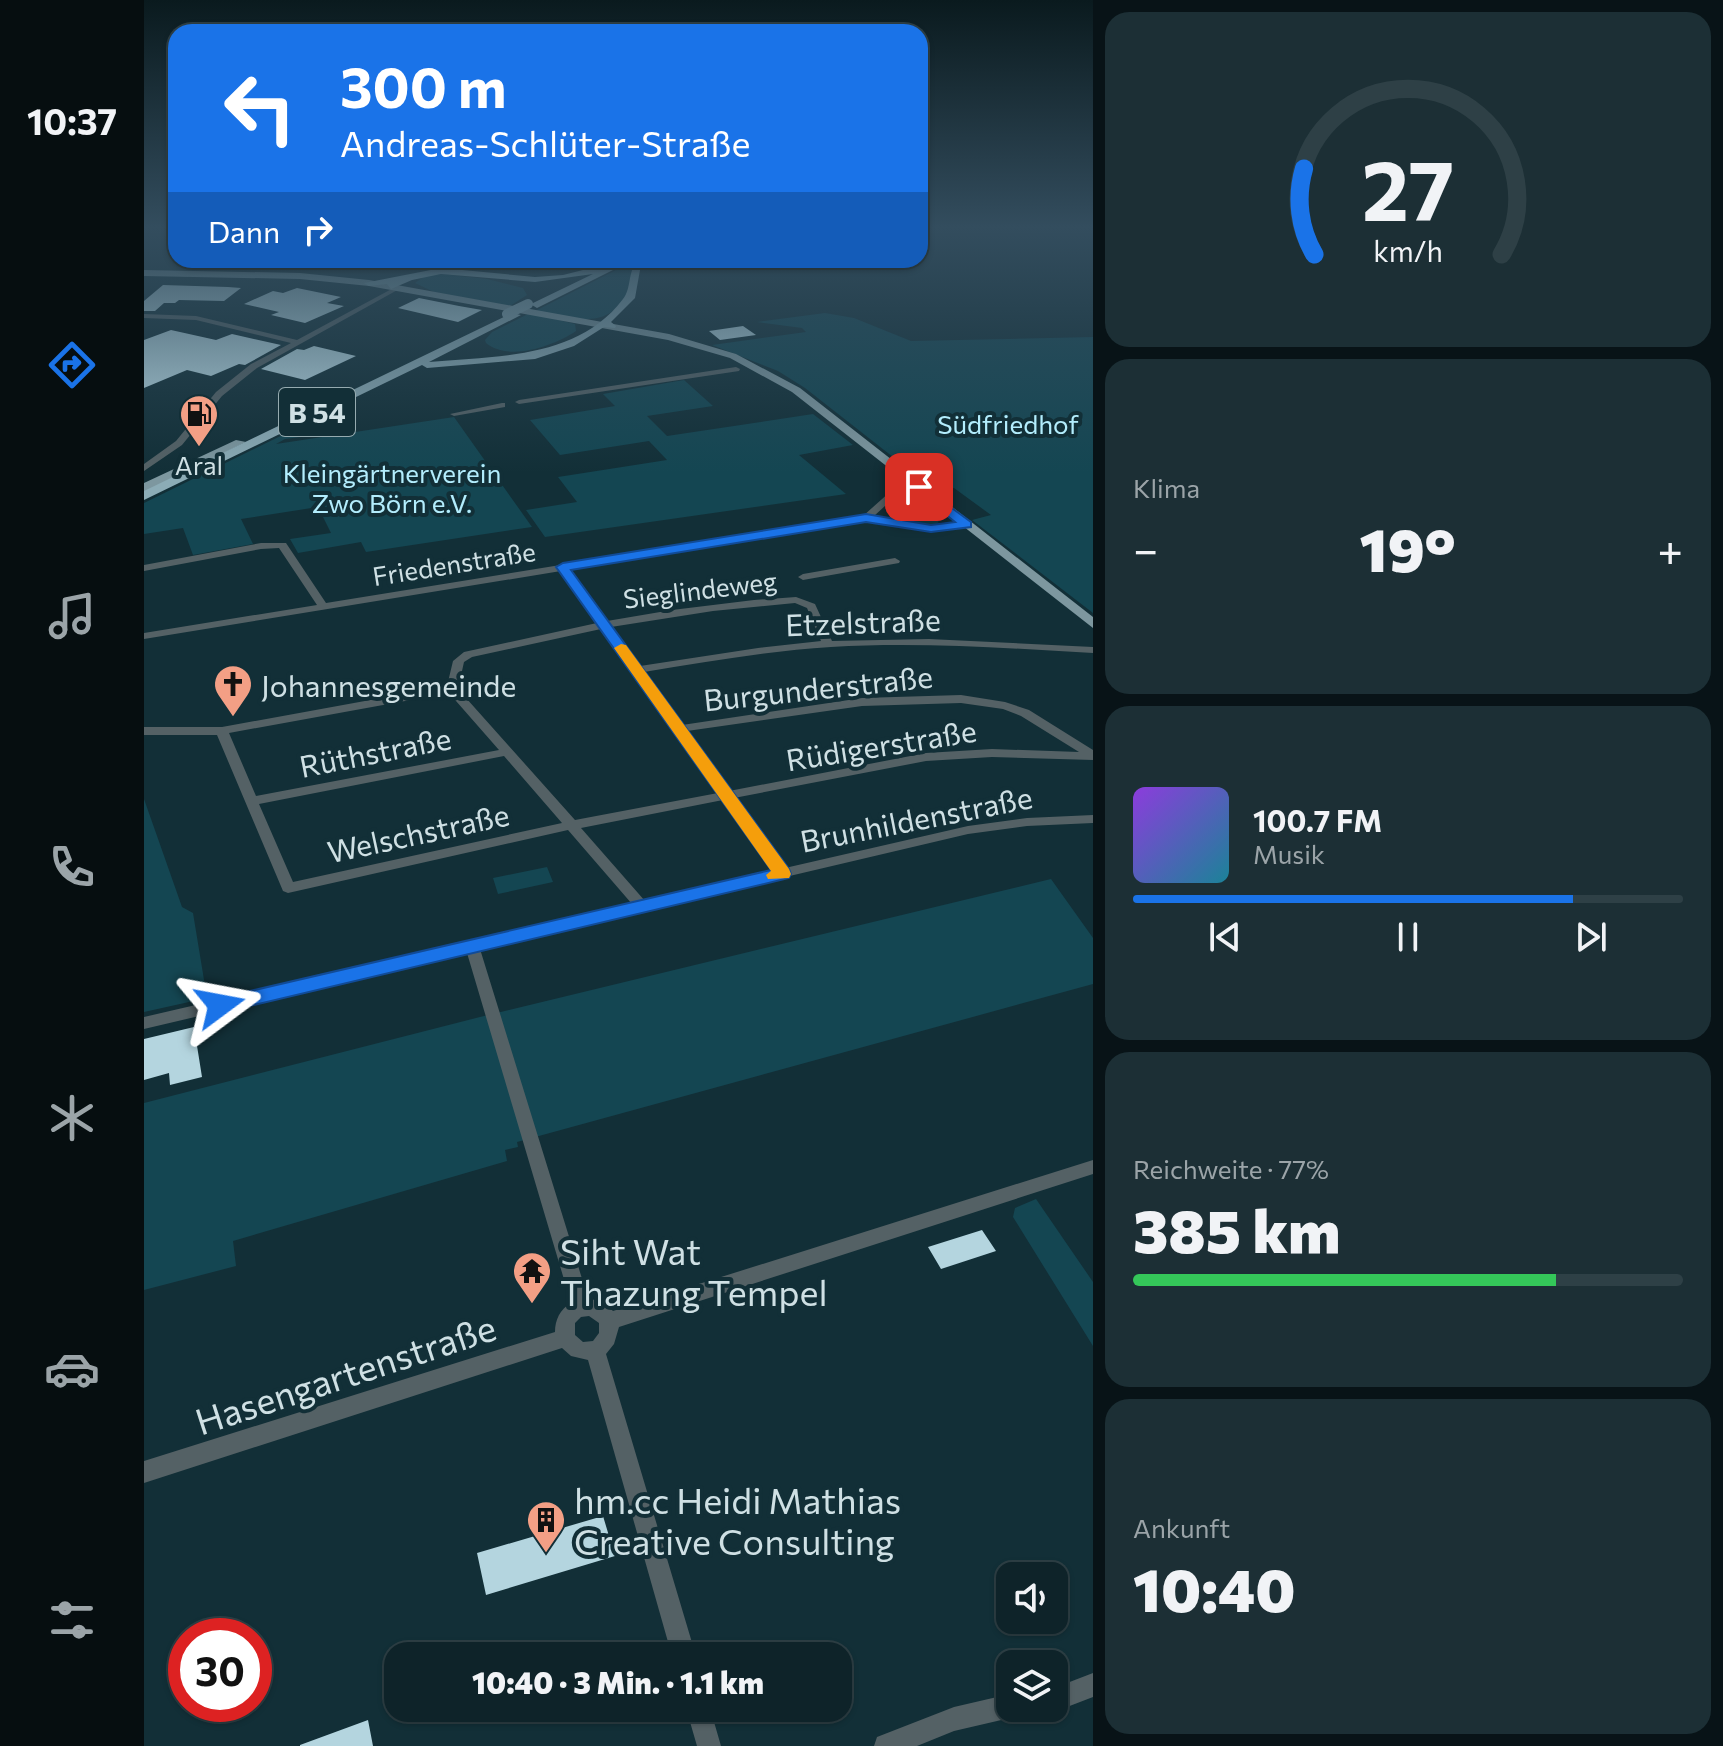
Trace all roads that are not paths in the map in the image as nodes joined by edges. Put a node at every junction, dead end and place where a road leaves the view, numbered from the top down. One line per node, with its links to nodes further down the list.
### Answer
1 (354, 310): 11 (street)
2 (516, 310): 5 (highway, bridge)
3 (528, 310): 7 (main road)
4 (617, 310): 8 (highway)
5 (511, 314): 9 (highway); 15 (highway, B 54)
6 (144, 316): 11 (street)
7 (575, 319): 8 (main road); 10 (highway)
8 (612, 326): 10 (highway); 12 (main road); 13 (highway)
9 (487, 329): 10 (highway); 13 (highway, B 54)
10 (584, 330)
11 (298, 342): 17 (street)
12 (739, 366): 14 (street); 18 (main road)
13 (385, 379): 20 (highway, B 54)
14 (454, 414)
15 (240, 442): 16 (main road, B 54)
16 (190, 467): 17 (main road); 19 (main road, B 54)
17 (144, 470)
18 (919, 487): 21 (street); 24 (main road)
19 (144, 488)
20 (144, 496)
21 (883, 504): 22 (street); 23 (street)
22 (866, 518): 23 (street, Friedenstraße); 26 (street, Friedenstraße)
23 (905, 523): 24 (street, Friedenstraße)
24 (966, 524): 31 (main road)
25 (895, 561): 28 (street)
26 (563, 567): 29 (street, Friedenstraße); 30 (street)
27 (144, 568): 29 (street)
28 (803, 577)
29 (323, 606): 32 (street, Friedenstraße)
30 (603, 623): 33 (street, Sieglindeweg); 35 (street); 36 (street, Sieglindeweg)
31 (1093, 624)
32 (144, 636)
33 (828, 644): 34 (street, Etzelstraße); 35 (street, Etzelstraße)
34 (1093, 650)
35 (637, 670): 37 (street)
36 (452, 689): 39 (street); 40 (street)
37 (678, 729): 41 (street, Burgunderstraße); 42 (street)
38 (144, 731): 39 (street)
39 (222, 731): 43 (street, Welschstraße)
40 (508, 752): 43 (street, Rüthstraße); 45 (street)
41 (1093, 755): 42 (street, Rüdigerstraße)
42 (727, 796): 45 (street, Welschstraße); 46 (street)
43 (252, 801): 45 (street, Welschstraße)
44 (1093, 819): 46 (street, Brunhildenstraße)
45 (573, 826): 47 (street)
46 (782, 874): 47 (street, Brunhildenstraße)
47 (642, 906): 48 (street, Brunhildenstraße)
48 (472, 946): 49 (street, Brunhildenstraße); 51 (street)
49 (144, 1023)
50 (1093, 1167): 52 (street)
51 (582, 1309): 52 (street); 53 (street)
52 (609, 1321): 54 (street)
53 (566, 1338): 54 (street); 55 (street, Hasengartenstraße)
54 (595, 1349): 56 (street)
55 (144, 1472)
56 (680, 1642)
57 (1093, 1685): 58 (street)
58 (1068, 1695)
59 (996, 1709): 62 (street)
60 (702, 1722): 61 (street)
61 (709, 1746)
62 (886, 1746)

